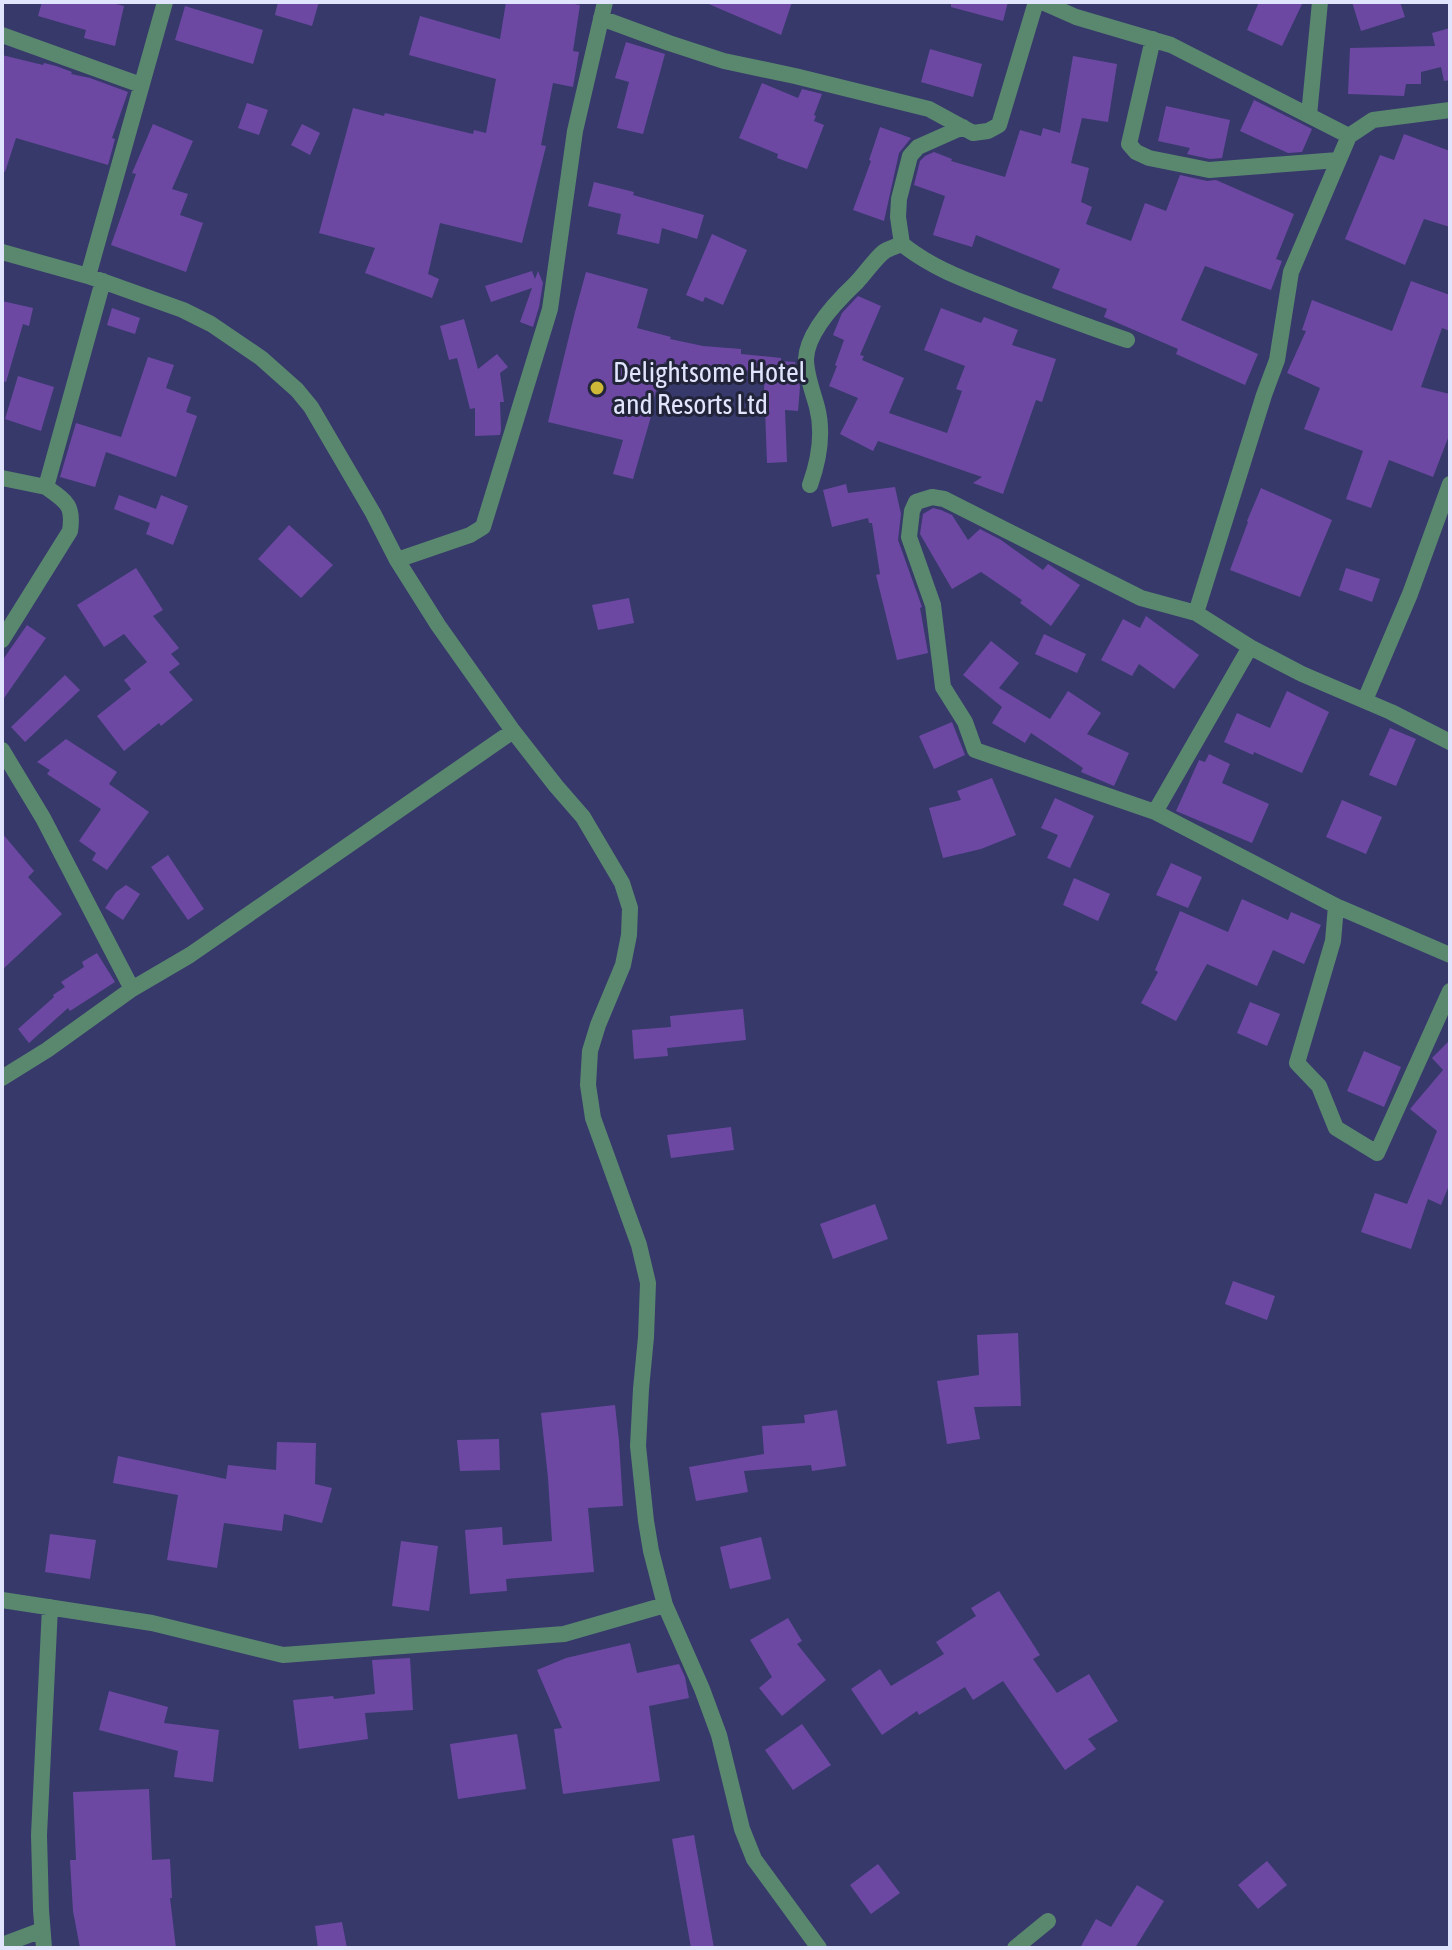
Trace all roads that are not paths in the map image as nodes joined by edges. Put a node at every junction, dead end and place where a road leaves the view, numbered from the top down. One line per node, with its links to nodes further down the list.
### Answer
1 (165, 2): 7 (street)
2 (1039, 2): 6 (street); 10 (street)
3 (1320, 2): 9 (street)
4 (603, 10): 10 (street); 21 (street)
5 (2, 35): 7 (street)
6 (1153, 39): 9 (street); 12 (street)
7 (141, 85): 15 (street)
8 (1450, 110): 11 (street)
9 (1309, 115): 11 (street)
10 (963, 127): 13 (street)
11 (1349, 136): 12 (street)
12 (1338, 160): 22 (street)
13 (902, 244): 16 (street); 19 (street)
14 (2, 252): 15 (street)
15 (96, 279): 20 (street); 21 (street)
16 (1127, 340)
17 (2, 478): 20 (street)
18 (1450, 484): 25 (street)
19 (810, 485)
20 (46, 487): 23 (street)
21 (397, 560): 26 (street)
22 (1196, 613): 24 (street); 29 (street)
23 (2, 640)
24 (1250, 647): 25 (street); 29 (street)
25 (1365, 700): 27 (street)
26 (513, 731): 32 (street); 36 (street)
27 (1450, 742)
28 (2, 750): 32 (street)
29 (1155, 812): 30 (street)
30 (1336, 906): 31 (street); 33 (street)
31 (1450, 955)
32 (132, 989): 34 (street)
33 (1450, 991)
34 (2, 1078)
35 (2, 1600): 37 (street)
36 (665, 1605): 37 (street); 42 (street)
37 (50, 1607): 39 (street)
38 (1048, 1921): 43 (street)
39 (42, 1930): 40 (street); 41 (street)
40 (2, 1945)
41 (44, 1948)
42 (819, 1948)
43 (1015, 1948)

